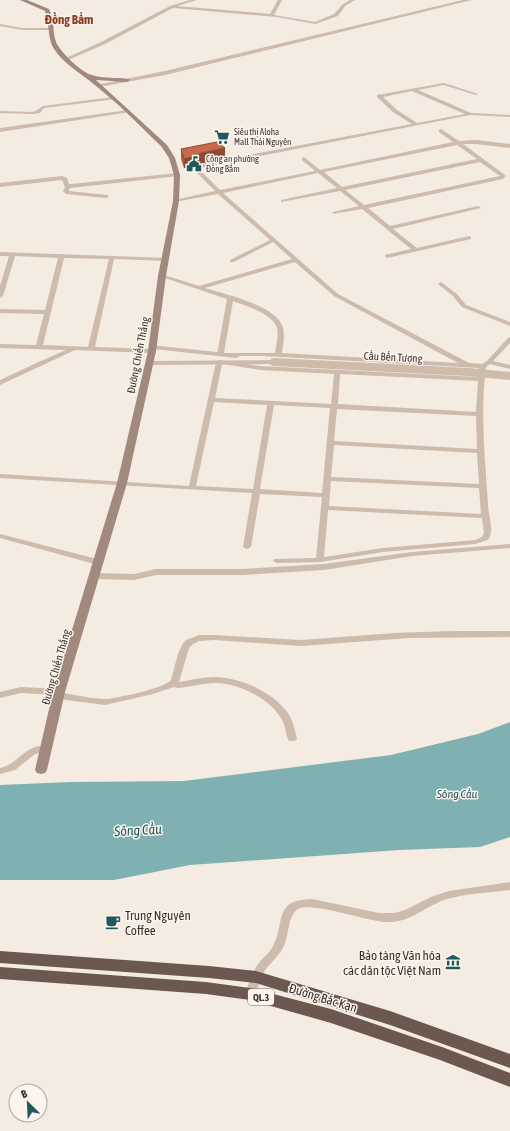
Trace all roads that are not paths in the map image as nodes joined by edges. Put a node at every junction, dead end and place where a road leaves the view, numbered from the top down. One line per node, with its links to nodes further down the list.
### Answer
1 (23, 0): 9 (main road, Đường Chiến Thắng)
2 (195, 0): 6 (street)
3 (280, 0): 7 (street)
4 (353, 0): 7 (street)
5 (469, 0): 12 (street)
6 (170, 7): 7 (street); 10 (street)
7 (272, 15)
8 (0, 25): 9 (street)
9 (52, 29): 10 (main road, Đường Chiến Thắng)
10 (66, 59): 11 (main road, Đường Chiến Thắng)
11 (89, 76): 12 (main road); 13 (main road, Đường Chiến Thắng)
12 (127, 80): 13 (street); 16 (main road)
13 (99, 85): 16 (main road, Đường Chiến Thắng)
14 (412, 90): 15 (street); 19 (street); 21 (street)
15 (476, 94)
16 (113, 97): 17 (main road, Đường Chiến Thắng); 18 (street)
17 (128, 111): 22 (street); 29 (main road, Đường Chiến Thắng)
18 (0, 112)
19 (470, 114): 20 (street); 21 (street)
20 (510, 116)
21 (417, 124): 33 (street)
22 (0, 130)
23 (440, 131): 24 (street)
24 (458, 143): 25 (street); 27 (street); 28 (street)
25 (510, 146)
26 (304, 159): 28 (street)
27 (481, 160): 32 (street); 37 (street)
28 (318, 172): 32 (street); 33 (street)
29 (177, 175): 31 (street); 35 (main road, Đường Chiến Thắng)
30 (0, 185): 31 (street)
31 (68, 186): 34 (street)
32 (340, 189): 36 (street); 37 (street)
33 (219, 192): 35 (street); 42 (street)
34 (106, 196)
35 (176, 201): 49 (main road, Đường Chiến Thắng)
36 (283, 201)
37 (363, 207): 39 (street); 40 (street)
38 (478, 208): 40 (street)
39 (334, 213)
40 (389, 228): 43 (street)
41 (469, 238): 43 (street)
42 (273, 240): 50 (street); 51 (street)
43 (416, 250): 47 (street)
44 (0, 254): 45 (street)
45 (13, 254): 46 (street); 55 (street)
46 (61, 256): 48 (street); 58 (street)
47 (387, 256)
48 (112, 257): 49 (street); 64 (street)
49 (165, 259): 52 (main road, Đường Chiến Thắng)
50 (296, 260): 54 (street); 70 (street)
51 (232, 261)
52 (162, 276): 54 (street); 65 (main road, Đường Chiến Thắng)
53 (441, 284): 59 (street)
54 (199, 288): 56 (street)
55 (0, 296)
56 (230, 298): 66 (street); 67 (street)
57 (0, 311): 58 (street)
58 (48, 312): 62 (street)
59 (510, 324)
60 (510, 339): 69 (street)
61 (0, 346): 62 (street)
62 (39, 347): 63 (street)
63 (76, 349): 64 (street); 75 (street)
64 (91, 349): 65 (street)
65 (152, 349): 66 (street); 68 (main road, Đường Chiến Thắng)
66 (220, 358): 67 (street, Cầu Bến Tượng); 68 (street); 72 (street); 76 (street)
67 (276, 359): 70 (street); 73 (street, Cầu Bến Tượng, bridge)
68 (149, 363): 84 (main road, Đường Chiến Thắng)
69 (486, 364): 70 (street); 71 (street); 74 (street)
70 (467, 365)
71 (510, 367)
72 (337, 372): 74 (street); 78 (street)
73 (510, 376)
74 (480, 379): 79 (street)
75 (0, 383)
76 (212, 400): 77 (street); 86 (street)
77 (271, 403): 78 (street); 87 (street)
78 (334, 407): 79 (street); 80 (street)
79 (480, 414): 81 (street)
80 (331, 443): 81 (street); 83 (street)
81 (482, 451): 85 (street)
82 (0, 476): 84 (street)
83 (328, 479): 85 (street); 88 (street)
84 (122, 483): 86 (street); 96 (main road, Đường Chiến Thắng)
85 (483, 486): 90 (street)
86 (192, 488): 87 (street)
87 (258, 491): 88 (street); 93 (street)
88 (326, 494): 89 (street)
89 (325, 508): 90 (street); 94 (street)
90 (484, 516): 94 (street)
91 (0, 536): 96 (street)
92 (510, 546): 97 (street)
93 (247, 547)
94 (320, 560): 95 (street)
95 (277, 561)
96 (98, 562): 97 (main road, Đường Chiến Thắng)
97 (94, 576): 100 (main road, Đường Chiến Thắng)
98 (510, 634): 99 (street)
99 (173, 684): 100 (street); 102 (street)
100 (59, 694): 101 (street); 103 (main road, Đường Chiến Thắng)
101 (0, 695)
102 (292, 739)
103 (46, 749): 104 (main road, Đường Chiến Thắng); 105 (street)
104 (41, 770)
105 (0, 771)
106 (510, 886): 109 (street)
107 (0, 957): 109 (highway, Đường Bắc Kạn / QL.3)
108 (0, 974): 110 (highway, Đường Bắc Kạn / QL.3)
109 (256, 977): 110 (street); 111 (highway, Đường Bắc Kạn / QL.3)
110 (250, 994): 112 (highway, Đường Bắc Kạn / QL.3)
111 (510, 1061)
112 (510, 1080)

